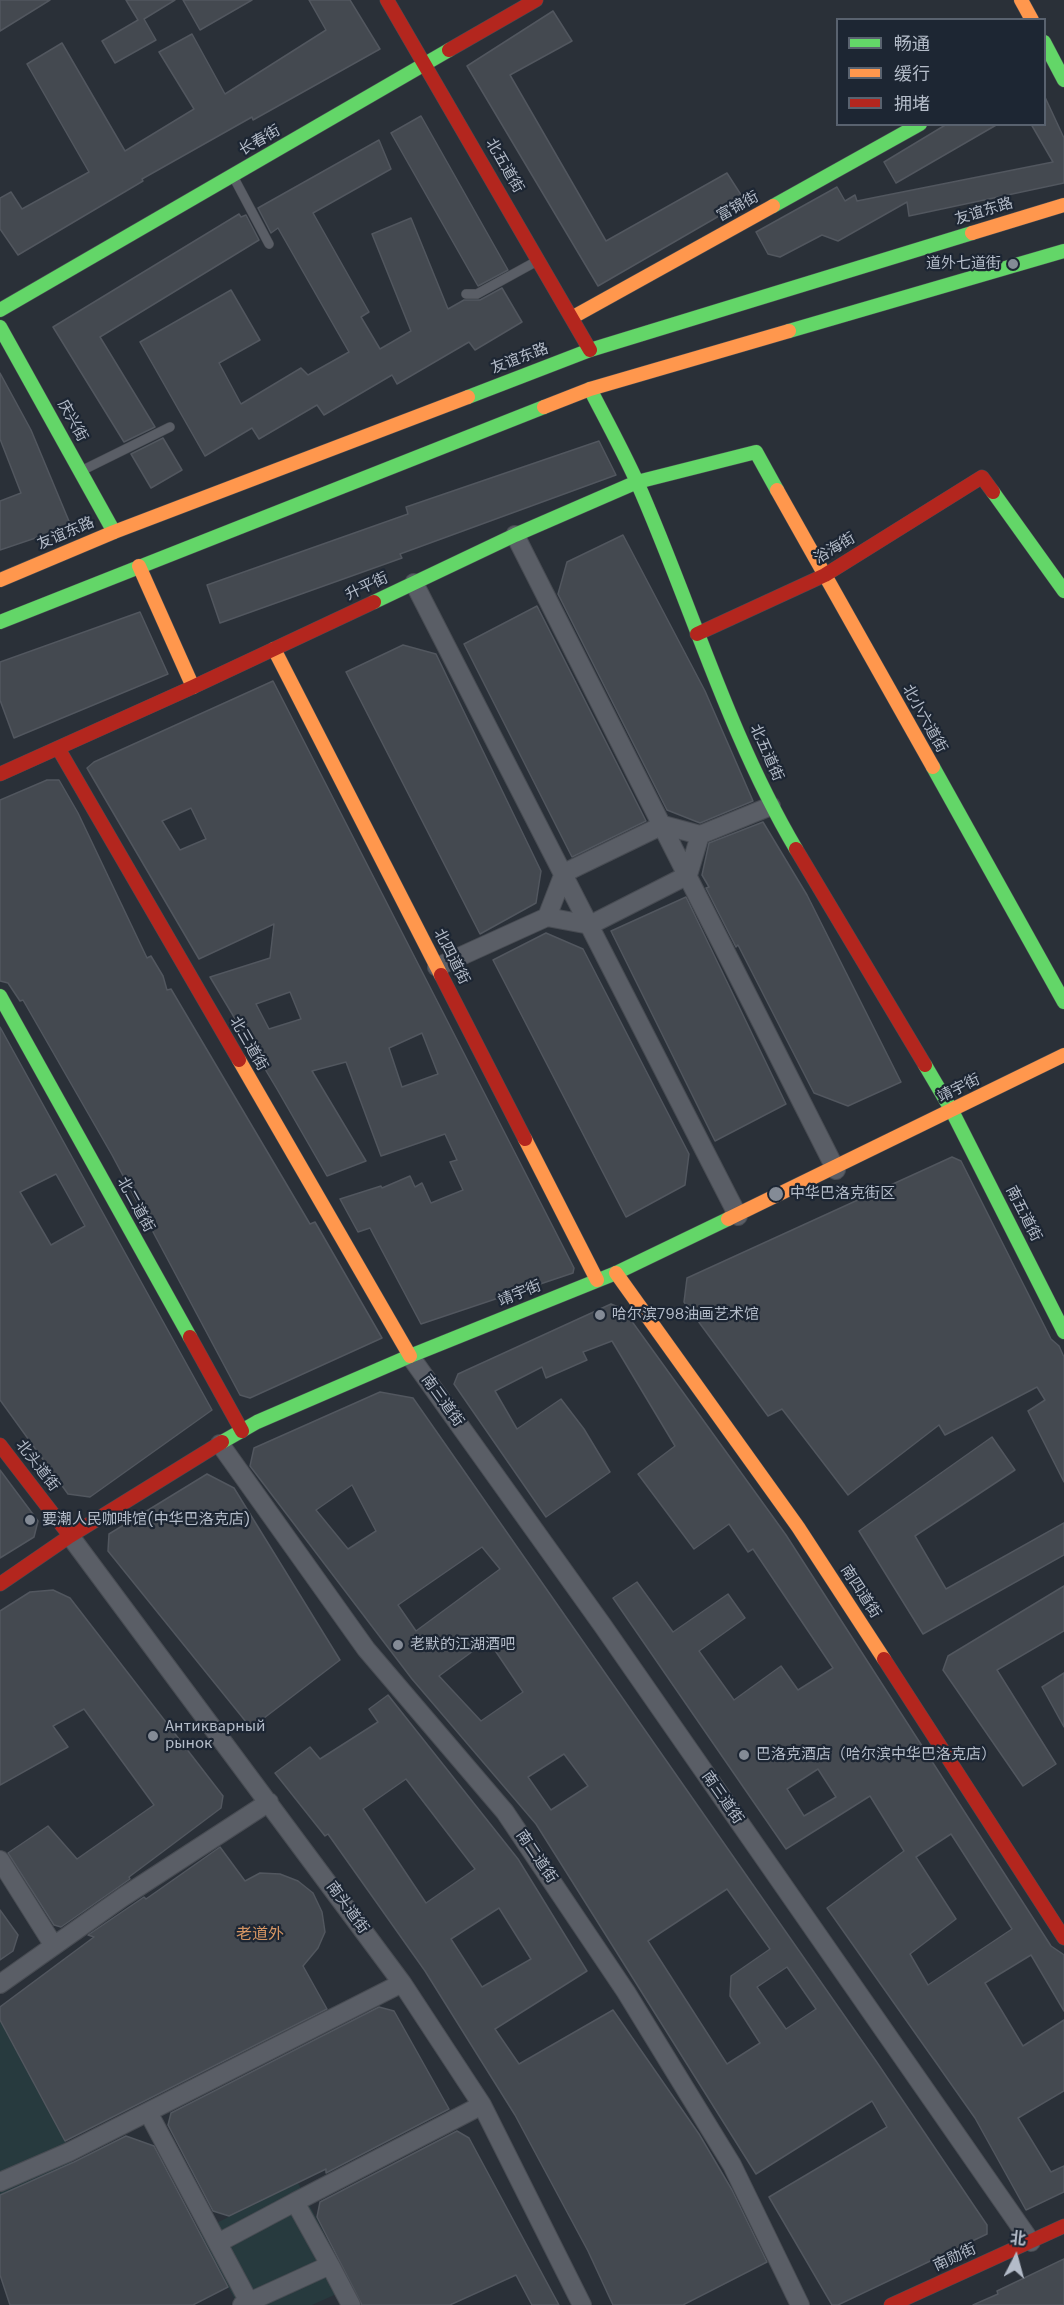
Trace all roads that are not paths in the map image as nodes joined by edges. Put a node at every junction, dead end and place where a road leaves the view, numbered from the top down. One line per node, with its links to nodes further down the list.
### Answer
1 (387, 0): 7 (main road, 北五道街)
2 (536, 0): 7 (main road, 长春街)
3 (1021, 0): 4 (main road)
4 (1031, 18)
5 (1064, 44): 6 (main road)
6 (1046, 50): 8 (main road)
7 (426, 65): 10 (main road, 长春街); 14 (main road, 北五道街)
8 (1064, 80)
9 (916, 126): 17 (main road, 富锦街)
10 (232, 176): 12 (lane); 16 (main road, 长春街)
11 (1064, 205): 19 (main road, 友谊东路)
12 (269, 244)
13 (1064, 251): 20 (main road)
14 (539, 260): 15 (lane); 17 (main road, 北五道街)
15 (466, 294)
16 (0, 310)
17 (573, 317): 19 (main road, 北五道街)
18 (0, 327): 23 (main road, 庆兴街)
19 (590, 350): 25 (main road, 友谊东路)
20 (590, 389): 24 (main road, 北五道街); 27 (main road)
21 (170, 427): 23 (lane)
22 (756, 452): 24 (main road, 升平街); 28 (main road, 北小六道街)
23 (81, 472): 25 (main road, 庆兴街)
24 (638, 482): 26 (main road, 升平街); 33 (main road, 北五道街)
25 (114, 532): 29 (main road, 友谊东路)
26 (515, 535): 30 (main road, 升平街); 39 (street)
27 (139, 566): 32 (main road); 35 (main road)
28 (825, 575): 31 (main road, 浴海街); 33 (main road, 浴海街); 47 (main road, 北小六道街)
29 (0, 580)
30 (414, 583): 34 (main road, 升平街); 41 (street)
31 (1064, 591)
32 (0, 622)
33 (697, 634): 38 (main road, 北五道街)
34 (274, 649): 35 (main road, 升平街); 45 (main road, 北四道街)
35 (193, 687): 36 (main road, 升平街)
36 (58, 748): 37 (main road, 升平街); 55 (main road, 北三道街)
37 (0, 774)
38 (771, 806): 40 (street); 49 (main road, 北五道街)
39 (663, 825): 40 (street); 41 (street); 42 (street)
40 (700, 834): 42 (street)
41 (564, 873): 43 (street); 44 (street)
42 (688, 875): 44 (street); 50 (street)
43 (547, 917): 44 (street); 45 (street)
44 (590, 925): 51 (street)
45 (437, 967): 53 (main road, 北四道街)
46 (0, 996): 56 (main road, 北二道街)
47 (1064, 1002)
48 (1064, 1055): 49 (main road, 靖宇街)
49 (952, 1111): 50 (main road, 靖宇街); 54 (main road, 南五道街)
50 (835, 1168): 51 (main road, 靖宇街)
51 (737, 1214): 52 (main road, 靖宇街)
52 (616, 1273): 53 (main road, 靖宇街); 63 (main road, 南四道街)
53 (597, 1280): 55 (main road, 靖宇街)
54 (1064, 1332)
55 (410, 1356): 56 (main road, 靖宇街); 72 (street, 南三道街)
56 (242, 1431): 57 (main road, 靖宇街)
57 (220, 1444): 59 (main road, 靖宇街); 78 (street, 南二道街)
58 (0, 1445): 59 (main road, 北头道街)
59 (70, 1536): 60 (main road, 靖宇街); 61 (street, 南头道街)
60 (0, 1584)
61 (269, 1802): 64 (street); 65 (street, 南头道街)
62 (0, 1860): 64 (street)
63 (1064, 1938)
64 (54, 1946): 66 (street)
65 (402, 1983): 67 (street, 南头道街); 68 (street)
66 (0, 1984)
67 (482, 2105): 70 (street); 77 (street, 南头道街)
68 (148, 2112): 69 (street); 73 (street)
69 (0, 2182)
70 (295, 2202): 73 (street); 74 (street)
71 (1064, 2226): 72 (main road, 南勋街)
72 (1030, 2242): 79 (main road, 南勋街)
73 (218, 2243): 75 (street)
74 (330, 2265): 75 (street); 76 (street)
75 (246, 2303)
76 (351, 2305)
77 (582, 2305)
78 (800, 2305)
79 (891, 2305)

